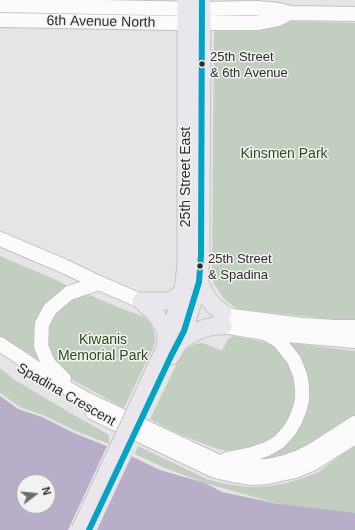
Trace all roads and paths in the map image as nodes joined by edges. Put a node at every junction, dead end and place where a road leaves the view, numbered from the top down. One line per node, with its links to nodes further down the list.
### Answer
1 (0, 5): 2 (street, 6th Avenue North)
2 (194, 11): 3 (street); 4 (street, 6th Avenue North); 6 (main road, 25th Street East); 8 (main road, 25th Street East)
3 (355, 14)
4 (0, 20)
5 (0, 239): 7 (street)
6 (199, 282): 10 (main road); 15 (main road, 25th Street East)
7 (100, 283): 9 (street); 17 (street)
8 (183, 291): 9 (main road); 15 (main road, 25th Street East)
9 (141, 301): 15 (main road)
10 (223, 319): 11 (street); 12 (street); 15 (main road)
11 (355, 327)
12 (265, 333): 13 (street); 20 (street)
13 (355, 341)
14 (0, 344): 17 (street, Spadina Crescent)
15 (171, 350): 21 (main road, bridge); 22 (main road)
16 (0, 355): 19 (street, Spadina Crescent)
17 (86, 399): 20 (street, Spadina Crescent)
18 (355, 423): 20 (street, Spadina Crescent)
19 (355, 437)
20 (217, 461)
21 (80, 530)
22 (89, 530)

